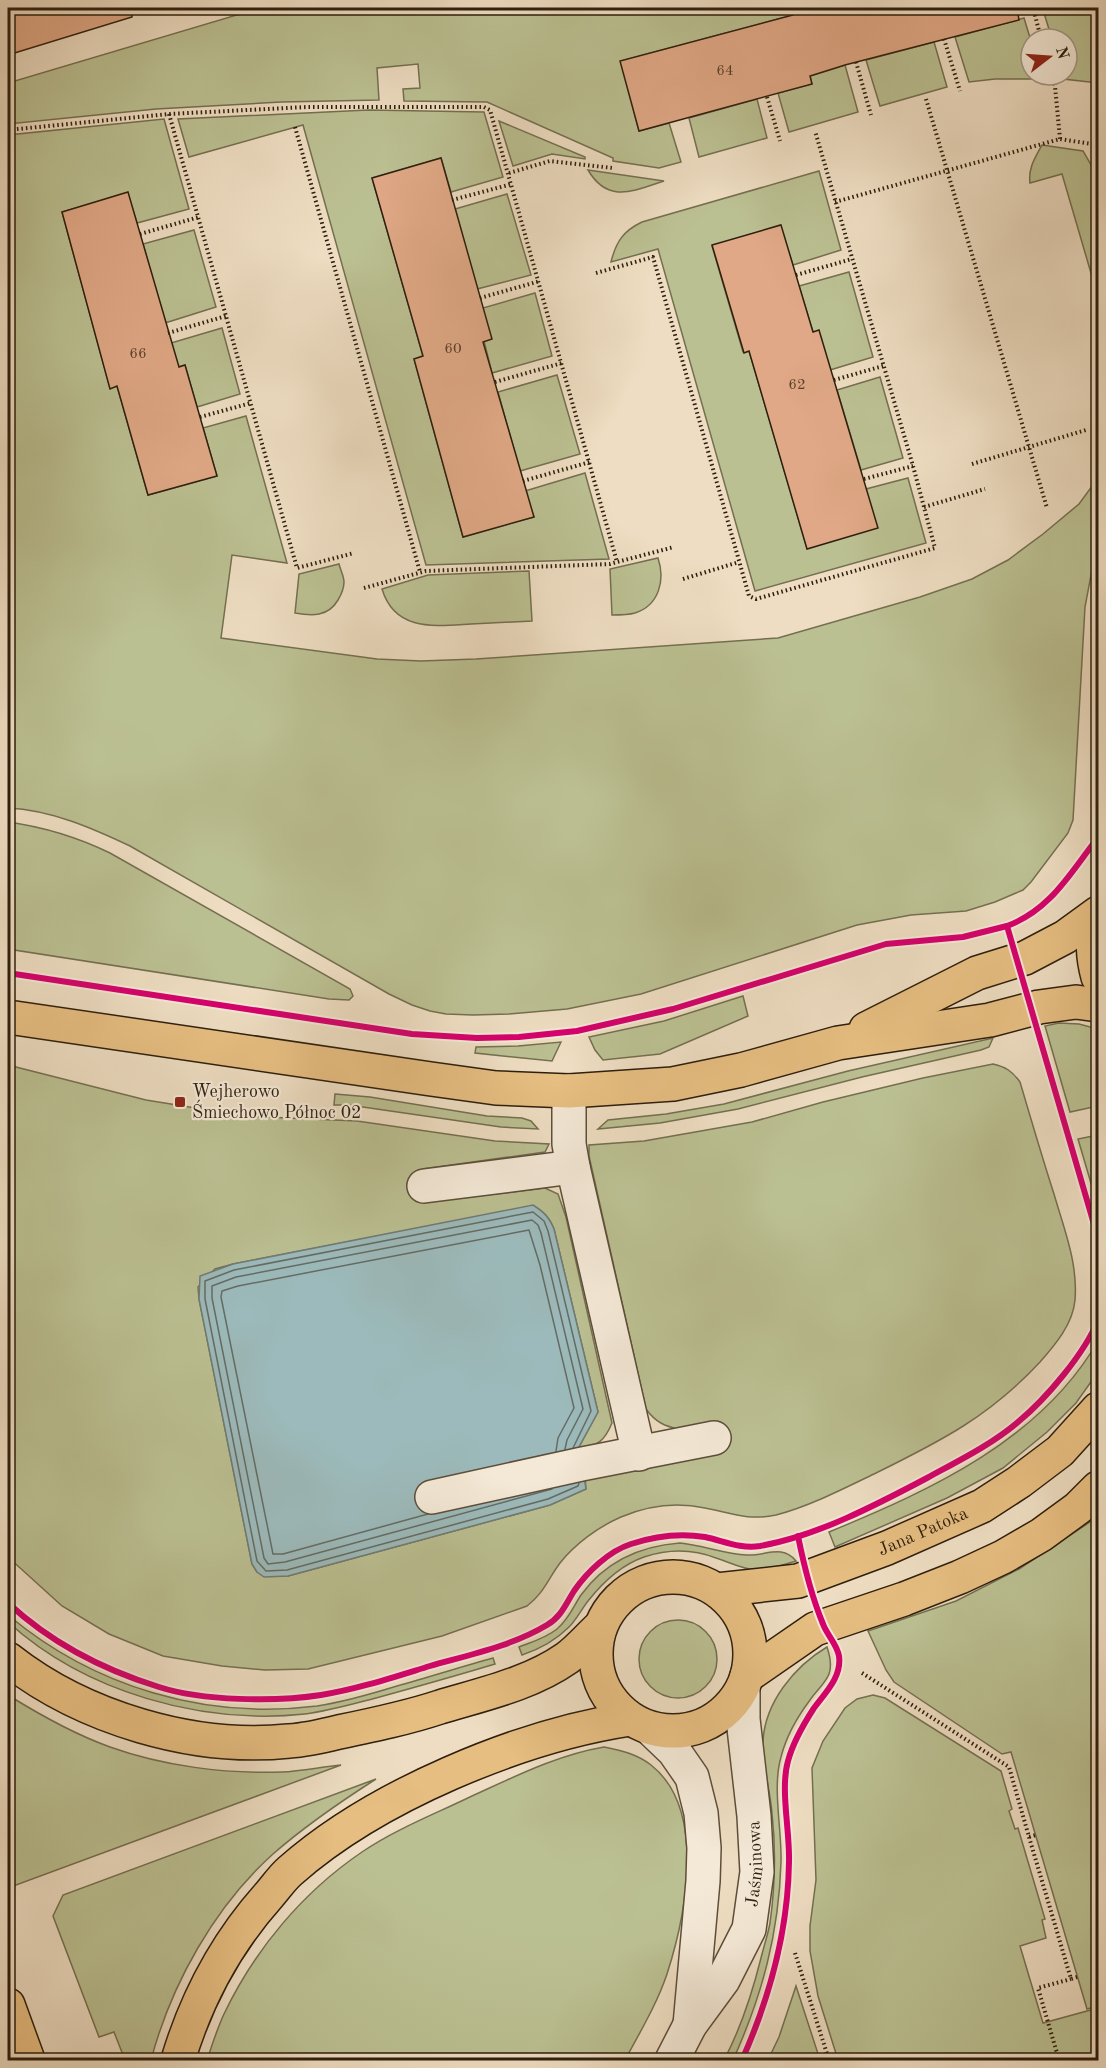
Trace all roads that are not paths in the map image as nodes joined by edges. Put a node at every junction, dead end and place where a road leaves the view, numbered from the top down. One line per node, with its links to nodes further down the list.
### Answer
1 (1098, 913): 6 (main road)
2 (1098, 922): 3 (main road)
3 (1098, 977)
4 (1098, 1005): 6 (main road)
5 (8, 1017): 7 (main road)
6 (837, 1043): 7 (main road)
7 (569, 1091): 8 (street)
8 (573, 1167): 9 (street); 12 (street)
9 (424, 1185)
10 (1098, 1409): 15 (main road, Jana Patoka)
11 (714, 1438): 12 (street)
12 (639, 1454): 14 (street)
13 (1098, 1488): 18 (main road)
14 (432, 1497)
15 (717, 1590): 16 (main road); 18 (main road)
16 (600, 1627): 17 (main road); 19 (main road)
17 (8, 1659)
18 (745, 1682): 19 (main road); 21 (street, Jaśminowa)
19 (640, 1724): 21 (street, Jaśminowa); 23 (main road)
20 (8, 2005): 22 (main road)
21 (690, 2025): 24 (street, Jaśminowa)
22 (28, 2061)
23 (178, 2061)
24 (672, 2061)

